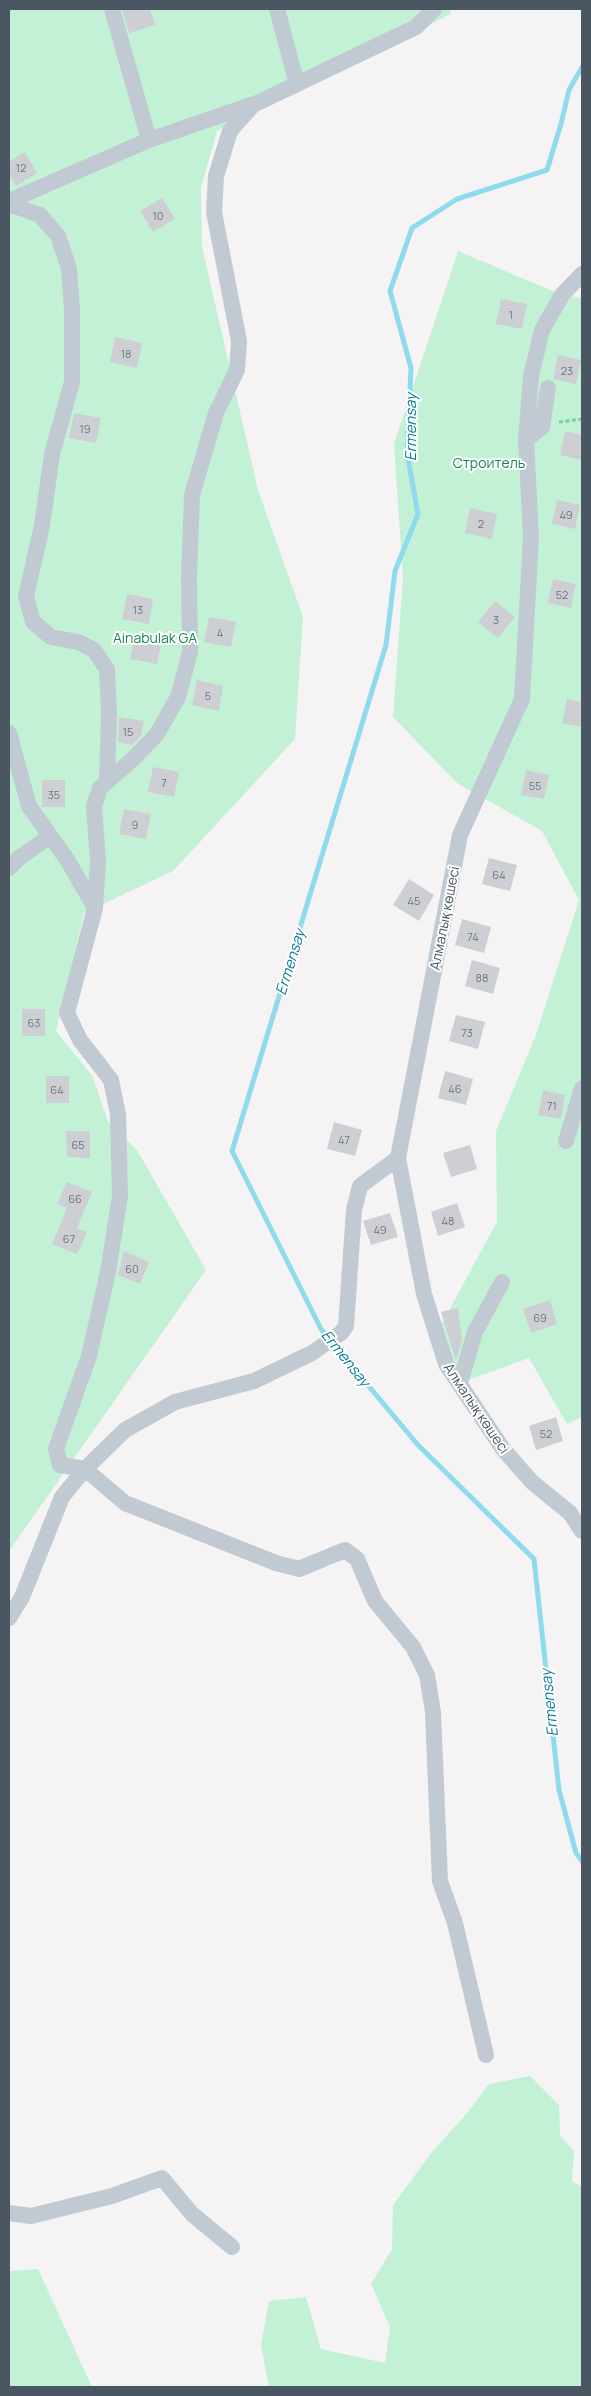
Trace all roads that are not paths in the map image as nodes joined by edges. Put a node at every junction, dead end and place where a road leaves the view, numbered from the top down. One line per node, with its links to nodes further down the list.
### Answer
1 (112, 9): 6 (street)
2 (277, 9): 4 (street)
3 (434, 9): 4 (street)
4 (297, 84): 5 (street)
5 (253, 105): 6 (street); 12 (street)
6 (149, 140): 7 (street)
7 (9, 203): 12 (street)
8 (582, 274): 10 (street, Алмалық көшесі)
9 (548, 388): 10 (street)
10 (526, 440): 18 (street, Алмалық көшесі)
11 (9, 733): 13 (street)
12 (107, 782): 15 (street)
13 (49, 837): 14 (street); 15 (street)
14 (9, 868)
15 (95, 908): 21 (street)
16 (582, 1088): 17 (street)
17 (566, 1141)
18 (398, 1158): 20 (street, Алмалық көшесі); 21 (street)
19 (502, 1282): 20 (street)
20 (460, 1384): 22 (street, Алмалық көшесі)
21 (84, 1469): 23 (street); 24 (street)
22 (582, 1531)
23 (9, 1618)
24 (486, 2055)
25 (9, 2213): 26 (street)
26 (232, 2247)

